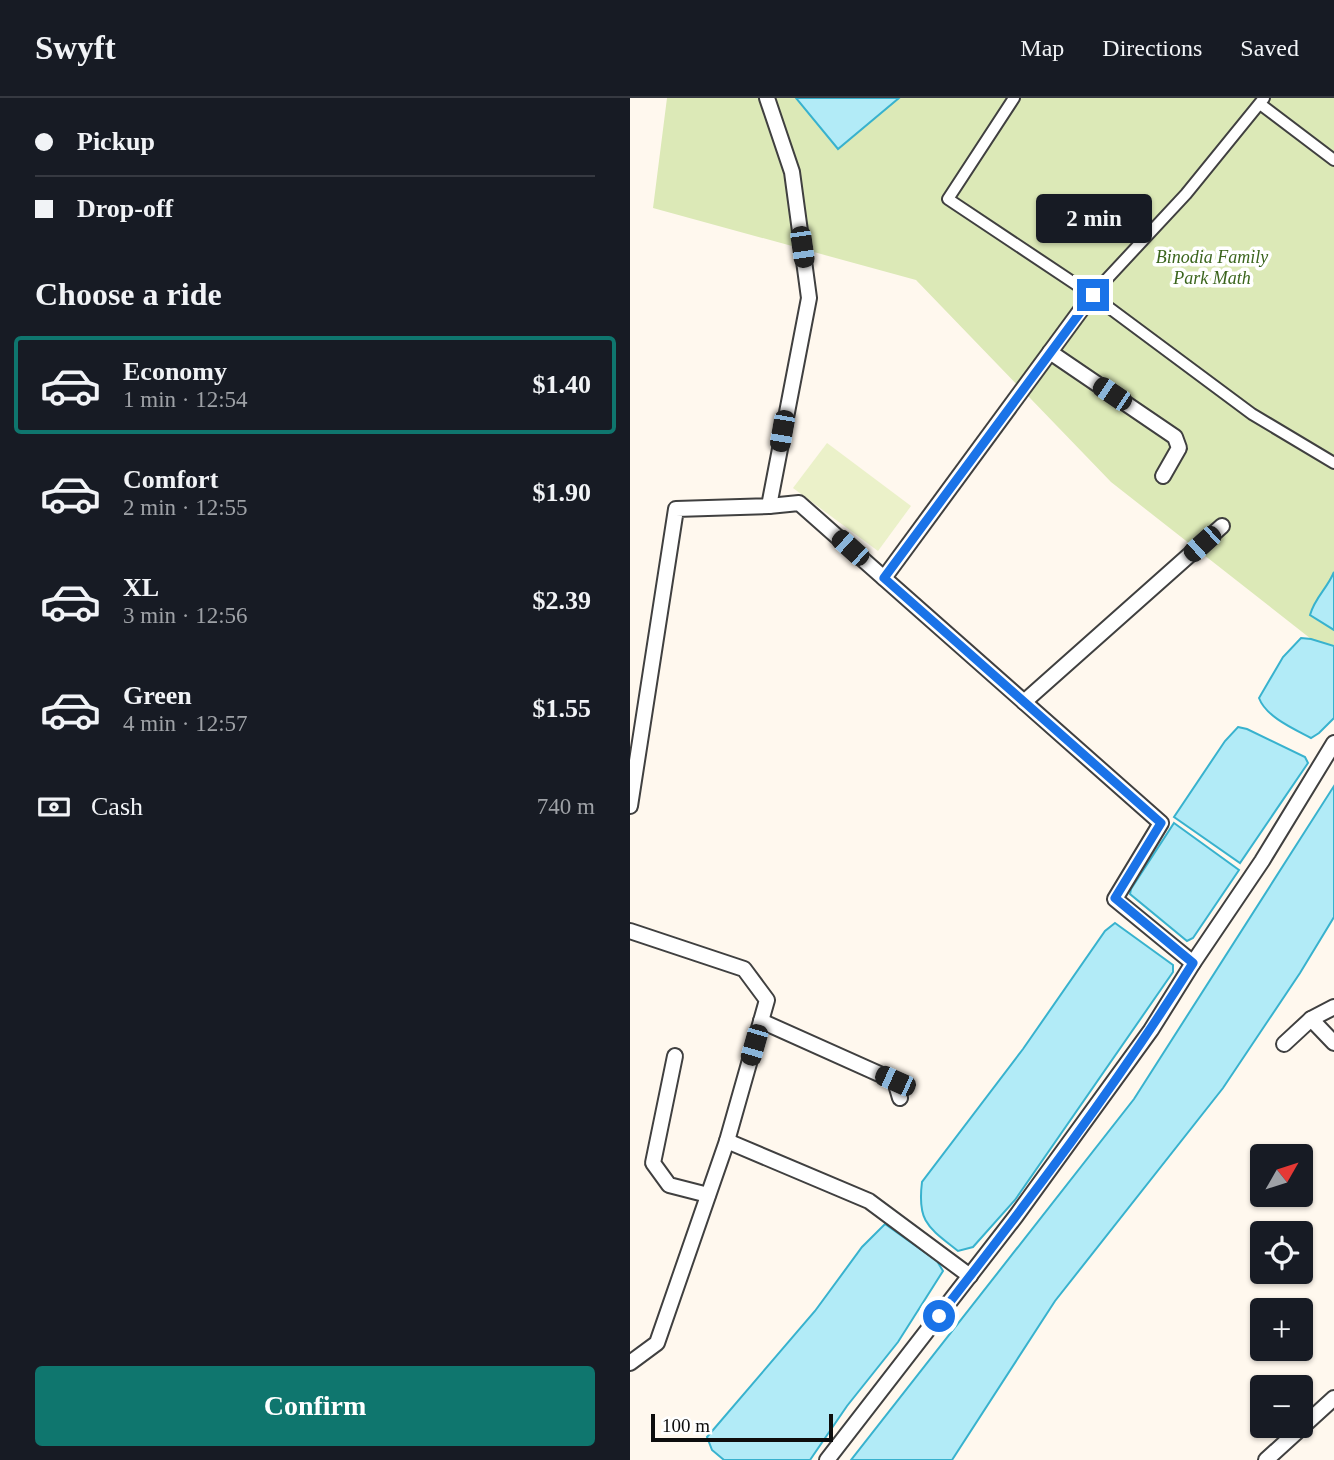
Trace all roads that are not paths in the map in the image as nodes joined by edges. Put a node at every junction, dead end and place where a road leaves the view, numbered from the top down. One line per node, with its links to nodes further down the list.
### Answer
1 (767, 98): 9 (street)
2 (1014, 98): 5 (street)
3 (1262, 101): 4 (street); 5 (street)
4 (1334, 160)
5 (1093, 295): 6 (street); 7 (street)
6 (1050, 352): 8 (street); 11 (street)
7 (1334, 463)
8 (1163, 476)
9 (769, 506): 11 (street); 14 (street)
10 (1222, 526): 12 (street)
11 (884, 578): 12 (street)
12 (1024, 702): 16 (street)
13 (1334, 743): 16 (street)
14 (630, 806)
15 (630, 931): 19 (street)
16 (1193, 963): 26 (street)
17 (1334, 1007): 18 (street)
18 (1311, 1019): 20 (street); 21 (street)
19 (761, 1021): 23 (street); 24 (street)
20 (1334, 1043)
21 (1284, 1044)
22 (676, 1056): 25 (street)
23 (900, 1098)
24 (727, 1141): 25 (street); 26 (street)
25 (708, 1195): 27 (street)
26 (970, 1276): 29 (street)
27 (630, 1363)
28 (1334, 1398): 30 (street)
29 (827, 1460)
30 (1266, 1460)

